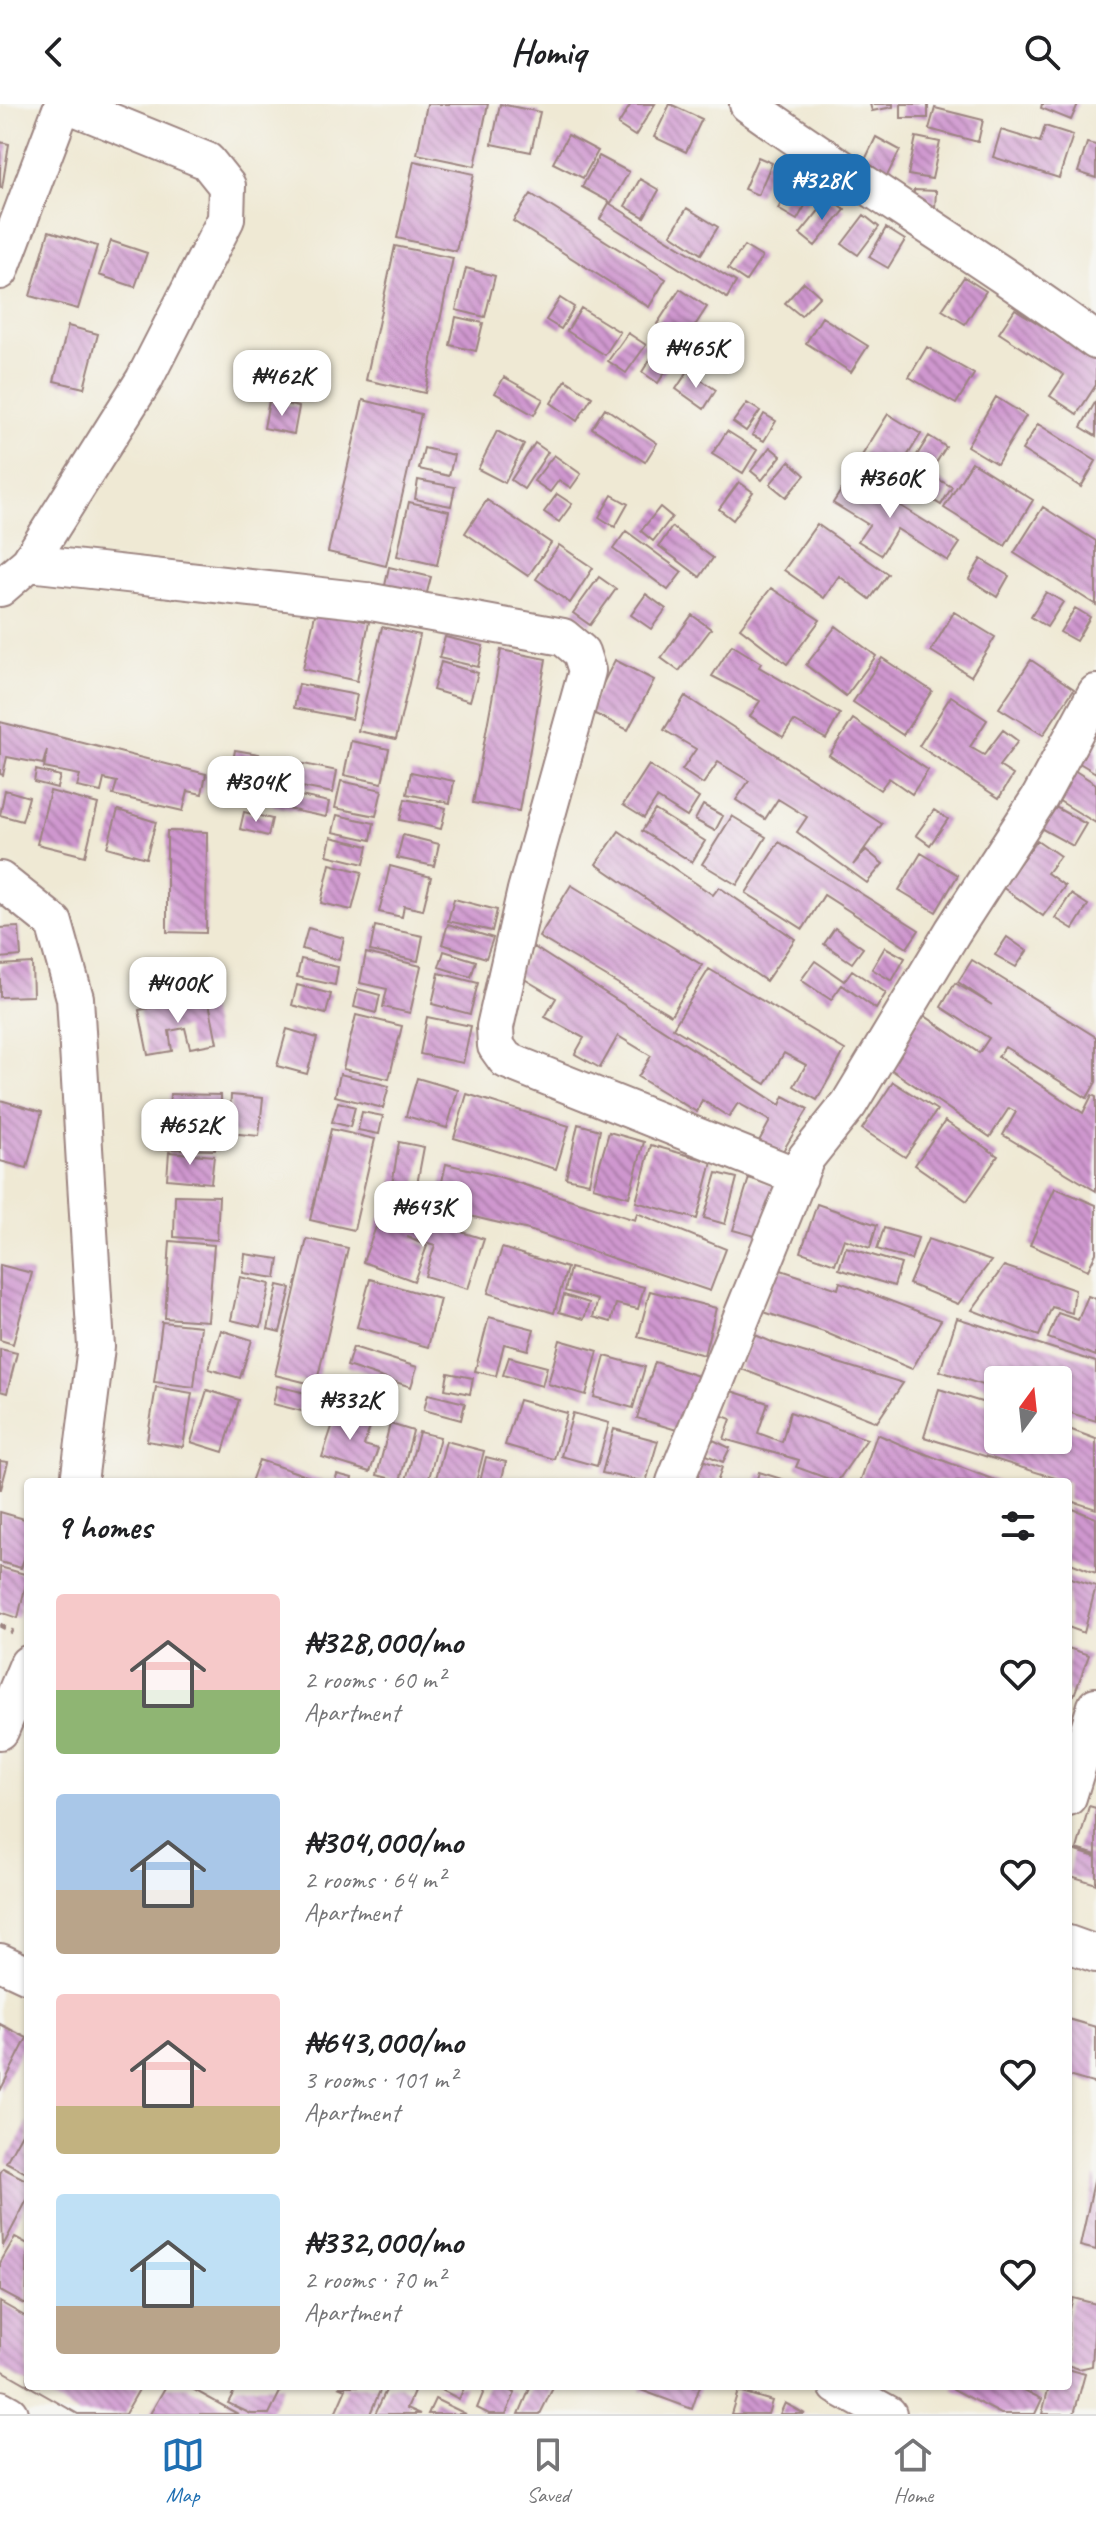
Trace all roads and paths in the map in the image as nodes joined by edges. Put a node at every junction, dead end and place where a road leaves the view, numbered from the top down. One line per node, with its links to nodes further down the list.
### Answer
1 (65, 104): 3 (street); 5 (street)
2 (748, 104): 4 (street)
3 (0, 271)
4 (1096, 341)
5 (29, 563): 6 (street); 9 (street)
6 (0, 588)
7 (1096, 693): 9 (street)
8 (0, 880): 10 (street)
9 (799, 1177): 11 (street)
10 (80, 1478)
11 (677, 1478)
12 (24, 1674): 14 (street)
13 (1096, 1706): 15 (street)
14 (0, 1731)
15 (1078, 1797)
16 (1072, 1945): 17 (street)
17 (1096, 1954)
18 (0, 1962): 19 (street)
19 (24, 1973)
20 (844, 2390): 23 (street)
21 (0, 2409): 22 (street)
22 (9, 2414)
23 (888, 2414)

